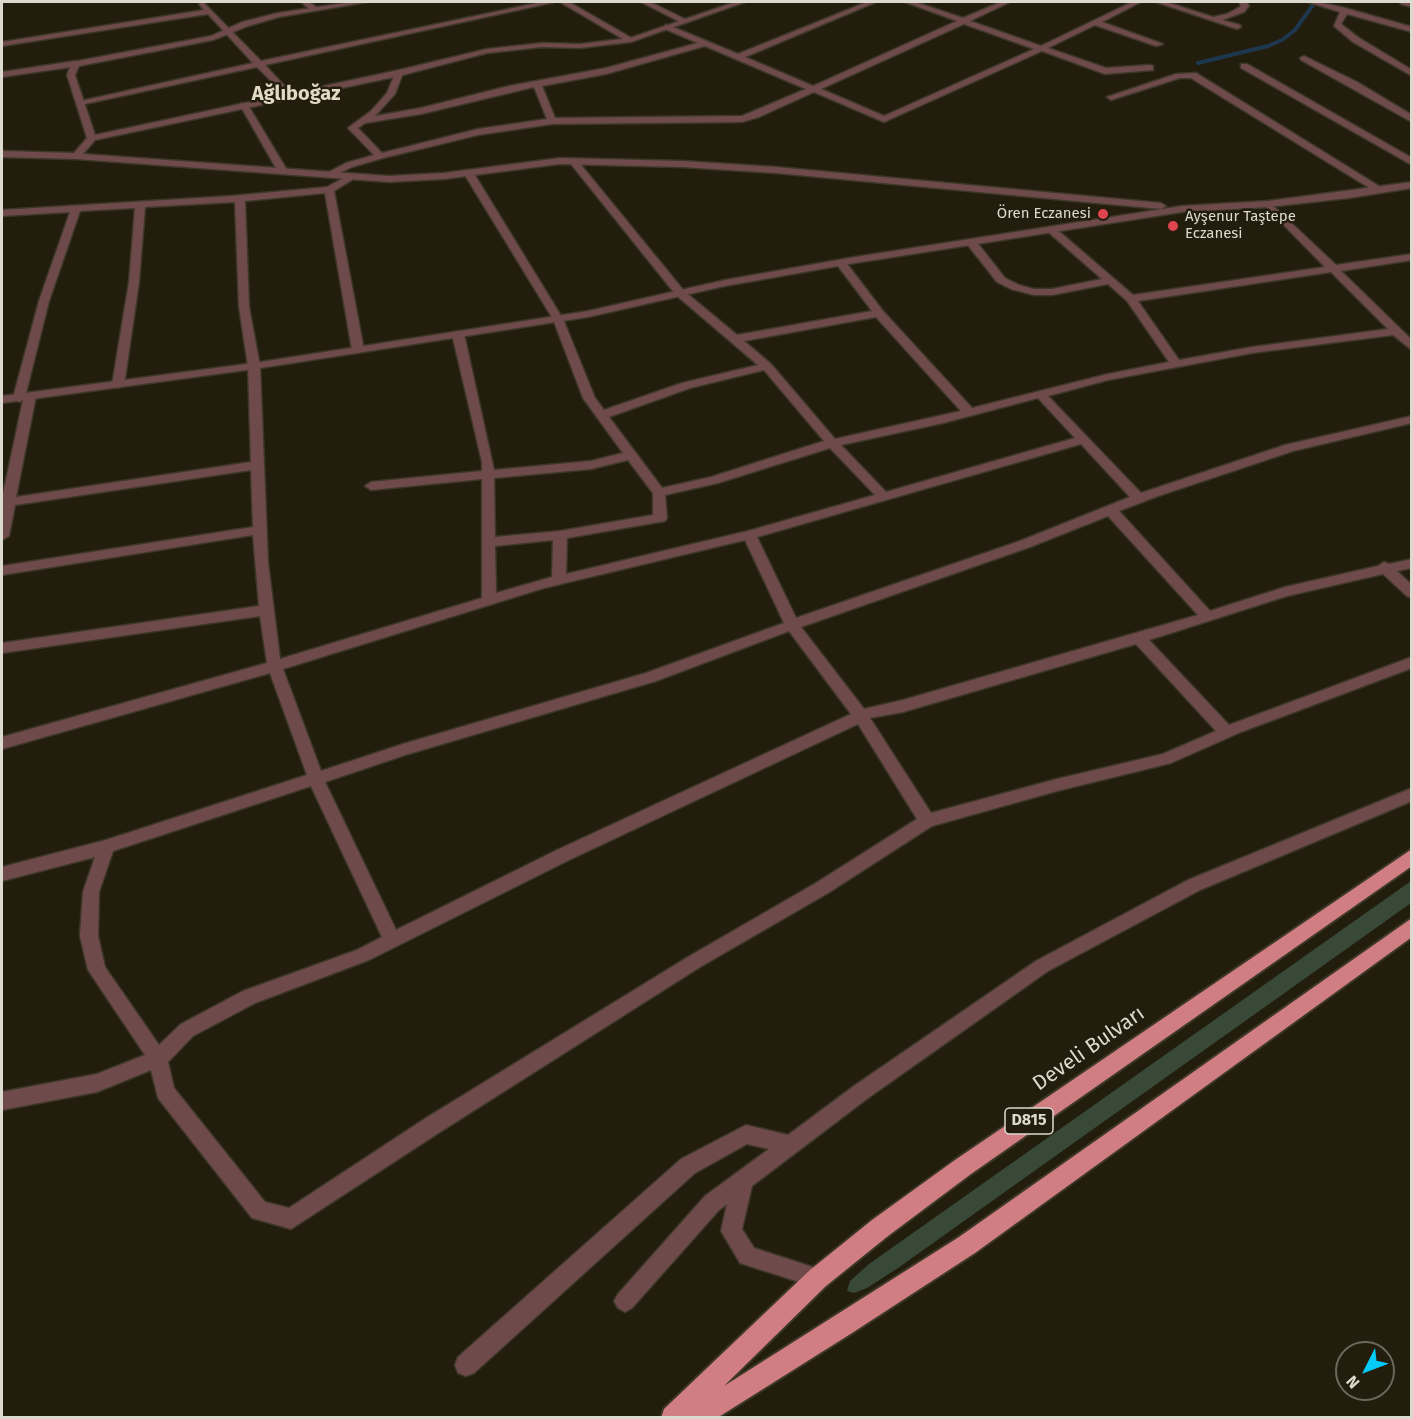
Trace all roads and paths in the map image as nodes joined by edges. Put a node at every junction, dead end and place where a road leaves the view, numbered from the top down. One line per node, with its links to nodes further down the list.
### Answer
1 (201, 2): 19 (street)
2 (306, 2): 17 (street)
3 (363, 2): 17 (street)
4 (551, 2): 36 (street)
5 (564, 2): 28 (street)
6 (645, 2): 22 (street)
7 (736, 2): 22 (street)
8 (872, 2): 33 (street)
9 (909, 2): 21 (street)
10 (1006, 2): 21 (street)
11 (1137, 2): 23 (street)
12 (1160, 2): 20 (street)
13 (1243, 2): 20 (street)
14 (1312, 2): 18 (street)
15 (1404, 2): 16 (street)
16 (1412, 5)
17 (315, 9): 27 (street)
18 (1345, 10): 26 (street); 40 (street)
19 (210, 11): 27 (street); 30 (street)
20 (1213, 19): 25 (street)
21 (964, 20): 32 (street); 43 (street)
22 (685, 21): 24 (street)
23 (1093, 22): 31 (street); 32 (street)
24 (668, 27): 28 (street); 29 (street)
25 (1237, 27)
26 (1412, 30)
27 (228, 31): 35 (street); 36 (street)
28 (631, 40): 39 (street)
29 (705, 43): 33 (street); 42 (street)
30 (2, 44)
31 (1159, 44)
32 (1040, 48): 38 (street); 43 (street)
33 (738, 57): 43 (street)
34 (1304, 58): 48 (street)
35 (75, 64): 41 (street); 46 (street)
36 (260, 65): 44 (street); 46 (street)
37 (1244, 66): 56 (street)
38 (1150, 68)
39 (399, 73): 44 (street); 49 (street)
40 (1412, 74)
41 (2, 75)
42 (537, 85): 49 (street); 50 (street)
43 (815, 90): 50 (street)
44 (289, 96): 47 (street)
45 (1111, 97): 63 (street)
46 (80, 102): 51 (street)
47 (244, 105): 51 (street); 57 (street)
48 (1412, 119)
49 (363, 121): 54 (street)
50 (552, 122): 54 (street)
51 (92, 138): 53 (street)
52 (2, 154): 53 (street)
53 (76, 156): 57 (street)
54 (380, 156): 59 (street)
55 (574, 162): 58 (street); 68 (street); 76 (street)
56 (1412, 162)
57 (282, 170): 59 (street)
58 (468, 172): 60 (street); 79 (street)
59 (332, 173): 60 (street)
60 (350, 178): 62 (street)
61 (1412, 185): 63 (street)
62 (329, 190): 64 (street); 84 (street)
63 (1379, 190): 65 (street)
64 (240, 198): 66 (street); 86 (street)
65 (1268, 204): 68 (street); 74 (street)
66 (140, 205): 67 (street); 88 (street)
67 (76, 209): 69 (street); 90 (street)
68 (1182, 209): 70 (street)
69 (2, 213)
70 (1051, 230): 71 (street); 75 (street)
71 (971, 242): 73 (street); 75 (street)
72 (1412, 257): 74 (street)
73 (840, 262): 76 (street); 78 (street)
74 (1333, 268): 77 (street); 80 (street)
75 (1110, 281): 77 (street)
76 (680, 293): 79 (street); 82 (street)
77 (1131, 299): 85 (street)
78 (879, 314): 82 (street); 92 (street)
79 (558, 319): 81 (street); 93 (street)
80 (1397, 332): 83 (street); 85 (street)
81 (458, 334): 84 (street); 99 (street)
82 (734, 339): 87 (street)
83 (1412, 347)
84 (358, 350): 86 (street)
85 (1176, 364): 89 (street)
86 (255, 366): 88 (street); 98 (street)
87 (767, 366): 93 (street); 96 (street)
88 (118, 385): 90 (street)
89 (1040, 394): 92 (street); 95 (street)
90 (24, 397): 91 (street); 104 (street)
91 (2, 400)
92 (969, 412): 96 (street)
93 (602, 415): 97 (street)
94 (1412, 419): 103 (street)
95 (1083, 440): 102 (street); 103 (street)
96 (832, 443): 101 (street); 102 (street)
97 (632, 455): 99 (street); 101 (street)
98 (256, 465): 104 (street); 106 (street)
99 (488, 474): 100 (street); 110 (street)
100 (371, 486)
101 (659, 493): 107 (street)
102 (885, 498): 108 (street)
103 (1139, 499): 105 (street)
104 (4, 502): 109 (street)
105 (1110, 510): 118 (street); 119 (street)
106 (259, 530): 113 (street); 117 (street)
107 (560, 535): 110 (street); 114 (street)
108 (749, 535): 114 (street); 119 (street)
109 (2, 536)
110 (488, 542): 116 (street)
111 (1412, 563): 112 (street)
112 (1384, 567): 115 (street); 118 (street)
113 (2, 571)
114 (559, 580): 116 (street)
115 (1412, 593)
116 (489, 600): 123 (street)
117 (266, 610): 121 (street); 123 (street)
118 (1207, 616): 120 (street)
119 (792, 625): 124 (street); 127 (street)
120 (1139, 638): 124 (street); 125 (street)
121 (2, 648)
122 (1412, 662): 125 (street)
123 (275, 666): 126 (street); 127 (street)
124 (861, 716): 129 (street); 134 (street)
125 (1227, 733): 129 (street)
126 (2, 742)
127 (316, 779): 130 (street); 134 (street)
128 (1412, 794): 137 (street)
129 (927, 821): 135 (street)
130 (106, 847): 132 (street); 135 (street)
131 (1412, 856): 139 (highway, Develi Bulvarı / D815)
132 (2, 874)
133 (1412, 926): 143 (highway)
134 (392, 940): 135 (street)
135 (158, 1059): 136 (street)
136 (2, 1101)
137 (791, 1145): 138 (street); 141 (street)
138 (743, 1180): 139 (street); 140 (street)
139 (818, 1278): 142 (highway, Develi Bulvarı / D815)
140 (624, 1302)
141 (466, 1365)
142 (673, 1418)
143 (694, 1418)

